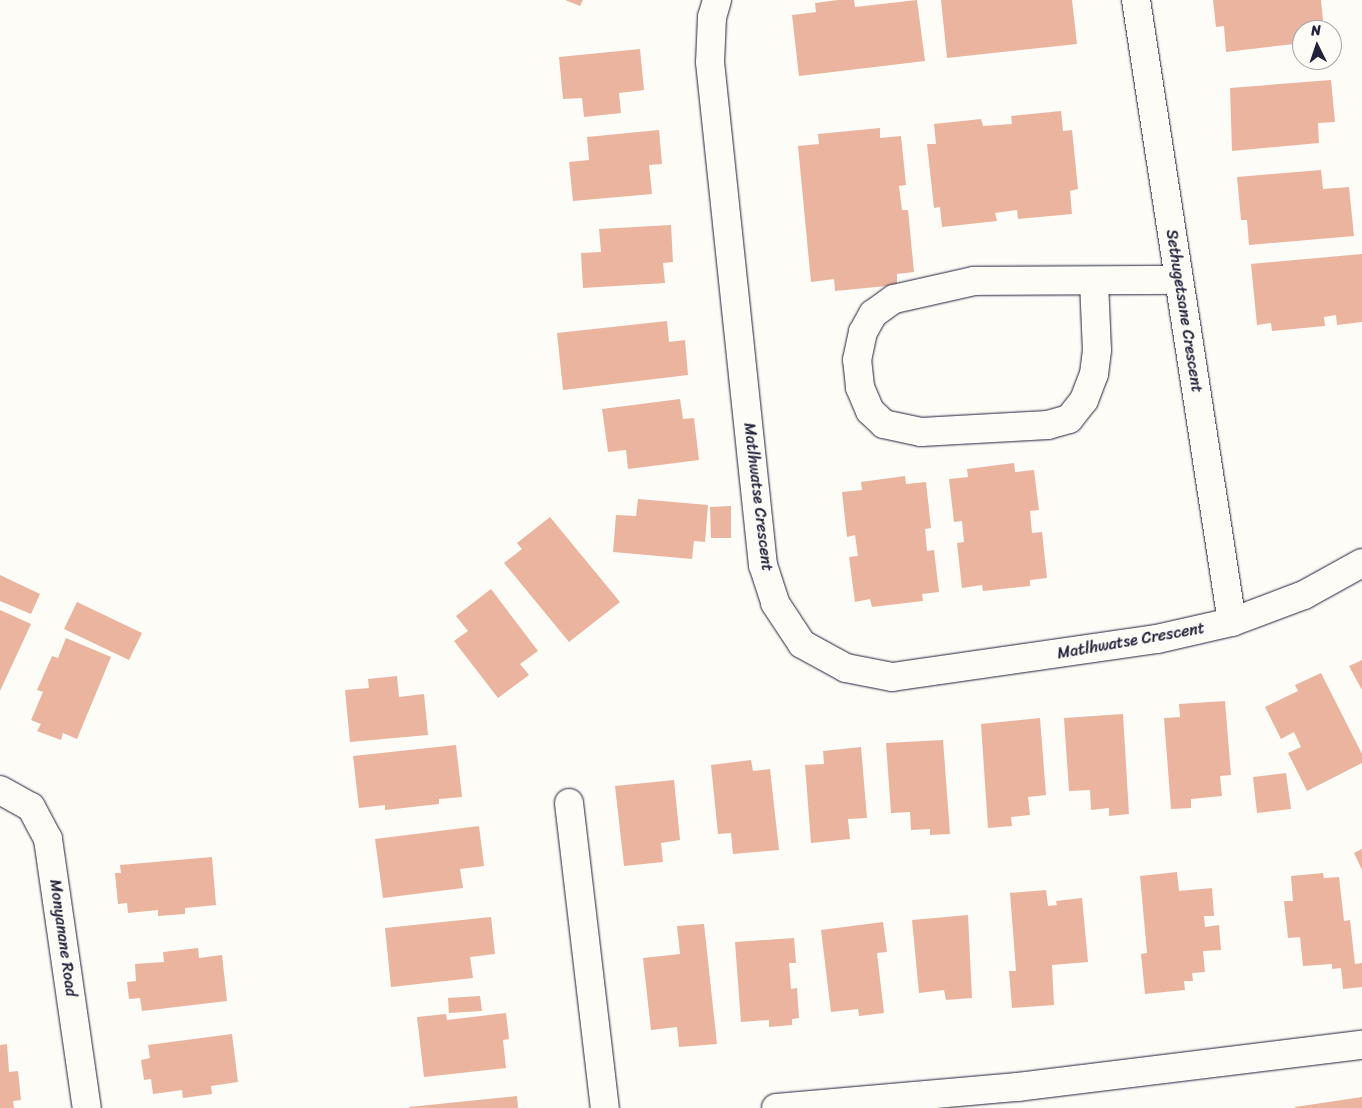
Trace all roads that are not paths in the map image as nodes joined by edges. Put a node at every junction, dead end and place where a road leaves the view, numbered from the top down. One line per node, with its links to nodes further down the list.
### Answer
1 (717, 0): 6 (street, Matlhwatse Crescent)
2 (1136, 0): 3 (street, Sethugetsane Crescent)
3 (1180, 280): 4 (street); 6 (street, Sethugetsane Crescent)
4 (1094, 282): 4 (street)
5 (1362, 563): 6 (street, Matlhwatse Crescent)
6 (1232, 622)
7 (0, 790): 11 (street, Monyanane Road)
8 (569, 803): 12 (street)
9 (1362, 1045): 10 (street)
10 (1019, 1097): 13 (street)
11 (87, 1108)
12 (605, 1108)
13 (776, 1108)

